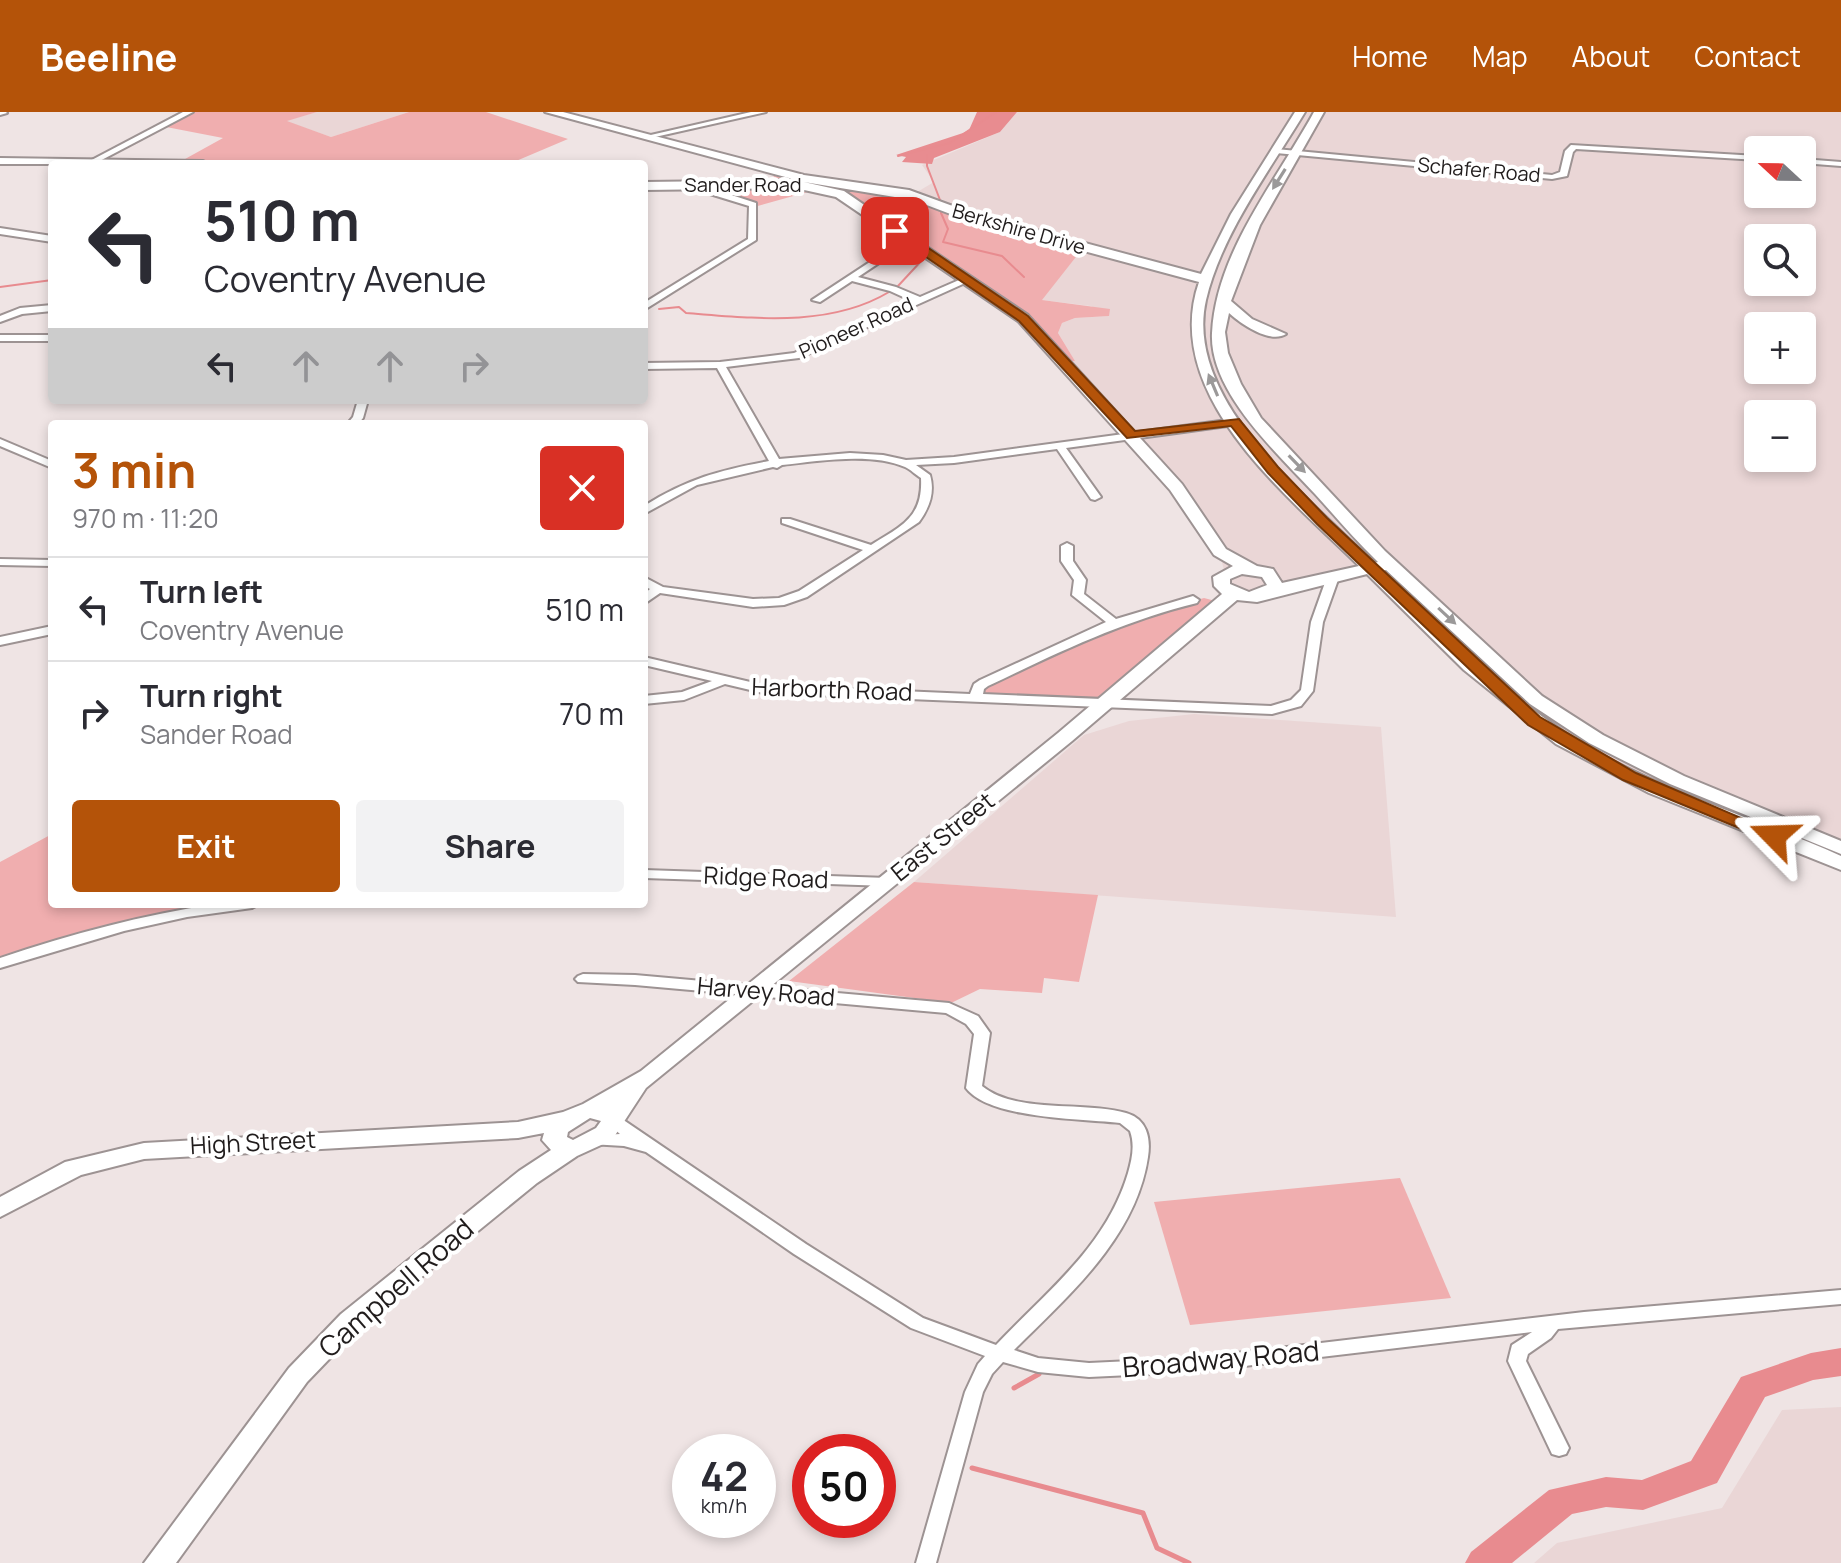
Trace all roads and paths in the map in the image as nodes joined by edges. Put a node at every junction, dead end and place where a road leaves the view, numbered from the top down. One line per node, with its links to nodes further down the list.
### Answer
1 (189, 112): 10 (street)
2 (550, 112): 6 (main road, Berkshire Drive)
3 (762, 112): 6 (street)
4 (1300, 112): 7 (main road)
5 (1319, 112): 8 (main road)
6 (646, 137): 17 (main road, Berkshire Drive)
7 (1276, 151): 8 (street, Schafer Road); 24 (main road)
8 (1295, 153): 9 (street, Schafer Road); 27 (main road, one-way to 27)
9 (1744, 157)
10 (96, 160)
11 (0, 161): 12 (main road)
12 (48, 162)
13 (1816, 162): 14 (street)
14 (1841, 164)
15 (707, 185): 16 (main road, Sander Road); 18 (main road, Sander Road); 28 (street)
16 (648, 186)
17 (926, 200): 18 (main road); 24 (main road, Berkshire Drive)
18 (872, 215): 23 (main road, Sander Road)
19 (0, 234): 20 (street)
20 (48, 240)
21 (879, 259): 22 (street)
22 (851, 278): 25 (street); 26 (street)
23 (969, 279): 26 (street, Pioneer Road); 37 (main road, Sander Road)
24 (1208, 280): 36 (main road, one-way to 24)
25 (817, 300)
26 (918, 300): 34 (street, Pioneer Road)
27 (1225, 302): 31 (main road); 51 (main road, one-way to 51)
28 (648, 305)
29 (48, 308): 30 (street)
30 (0, 319)
31 (1279, 334)
32 (0, 338): 33 (street)
33 (48, 338)
34 (720, 365): 35 (street, Pioneer Road); 43 (street)
35 (648, 366)
36 (1235, 422): 37 (street); 51 (main road)
37 (1132, 435): 39 (street); 50 (main road, Sander Road)
38 (0, 442): 42 (street)
39 (1059, 445): 40 (street); 45 (street)
40 (954, 460): 41 (street); 44 (street)
41 (906, 462): 43 (street); 44 (street)
42 (48, 463)
43 (777, 465): 46 (street)
44 (926, 477): 49 (street)
45 (1095, 497)
46 (648, 509)
47 (786, 521): 49 (street)
48 (1067, 546): 62 (street)
49 (872, 549): 58 (street)
50 (1220, 552): 54 (main road, Sander Road); 57 (main road)
51 (1374, 561): 54 (main road); 55 (main road); 72 (main road, one-way to 72); 73 (main road)
52 (0, 562): 53 (street)
53 (48, 563)
54 (1258, 571): 57 (main road); 59 (main road)
55 (1333, 577): 59 (main road); 71 (street, Harborth Road)
56 (648, 583): 58 (street)
57 (1227, 585): 59 (main road); 71 (main road, East Street)
58 (658, 589): 60 (street)
59 (1274, 590)
60 (648, 597)
61 (1193, 600): 62 (street)
62 (1114, 623): 69 (street)
63 (48, 629): 65 (street)
64 (48, 630): 66 (street)
65 (0, 633)
66 (0, 641)
67 (648, 662): 68 (street, Harborth Road)
68 (720, 682): 69 (street, Harborth Road); 70 (street)
69 (976, 696): 71 (street, Harborth Road)
70 (648, 700)
71 (1107, 703): 75 (main road, East Street)
72 (1841, 848)
73 (1841, 864)
74 (648, 874): 75 (street, Ridge Road)
75 (888, 882): 79 (main road, East Street)
76 (194, 908): 77 (street)
77 (0, 963)
78 (583, 979): 79 (street, Harvey Road)
79 (754, 990): 80 (main road, East Street); 86 (street, Harvey Road)
80 (606, 1116): 81 (main road, East Street); 82 (street, Broadway Road)
81 (568, 1137): 82 (street, Broadway Road); 83 (main road, High Street); 88 (main road, Campbell Road)
82 (658, 1150): 86 (street, Broadway Road)
83 (0, 1208)
84 (1841, 1297): 85 (street, Broadway Road)
85 (1552, 1324): 86 (street, Broadway Road); 87 (street)
86 (999, 1353): 89 (street)
87 (1559, 1448)
88 (159, 1563)
89 (926, 1563)

